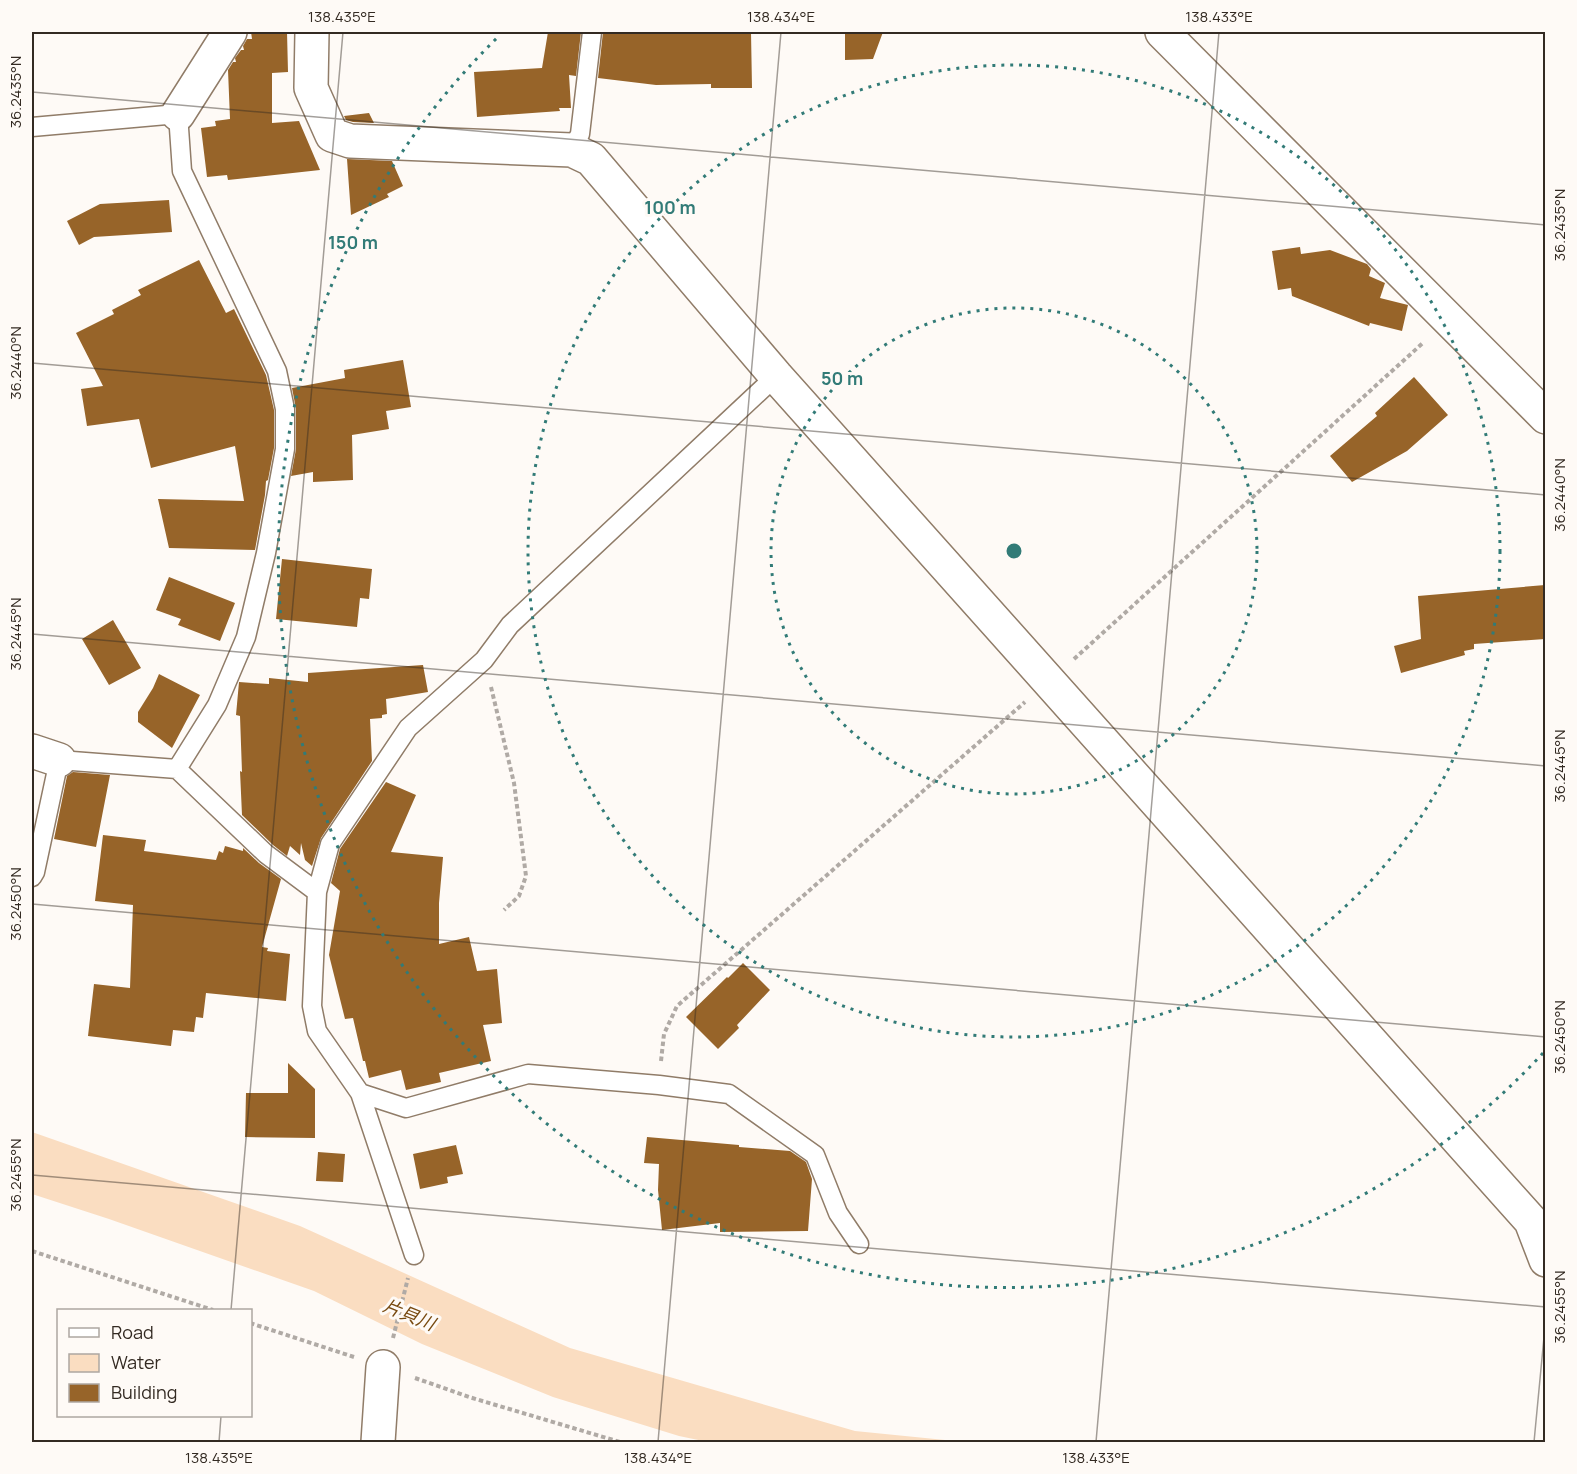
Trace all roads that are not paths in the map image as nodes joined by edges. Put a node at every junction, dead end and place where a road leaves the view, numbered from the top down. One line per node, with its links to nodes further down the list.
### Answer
1 (230, 32): 5 (street)
2 (312, 32): 7 (street)
3 (592, 32): 7 (lane)
4 (1162, 32): 9 (street)
5 (178, 114): 6 (lane); 11 (lane)
6 (32, 127)
7 (572, 150): 8 (street)
8 (776, 376): 13 (lane); 17 (street)
9 (1545, 417)
10 (45, 756): 11 (lane); 12 (lane)
11 (177, 769): 13 (lane)
12 (32, 877)
13 (317, 892): 14 (lane)
14 (360, 1093): 15 (lane); 16 (lane)
15 (859, 1244)
16 (414, 1255)
17 (1545, 1260)
18 (388, 1354): 19 (street)
19 (378, 1443)

